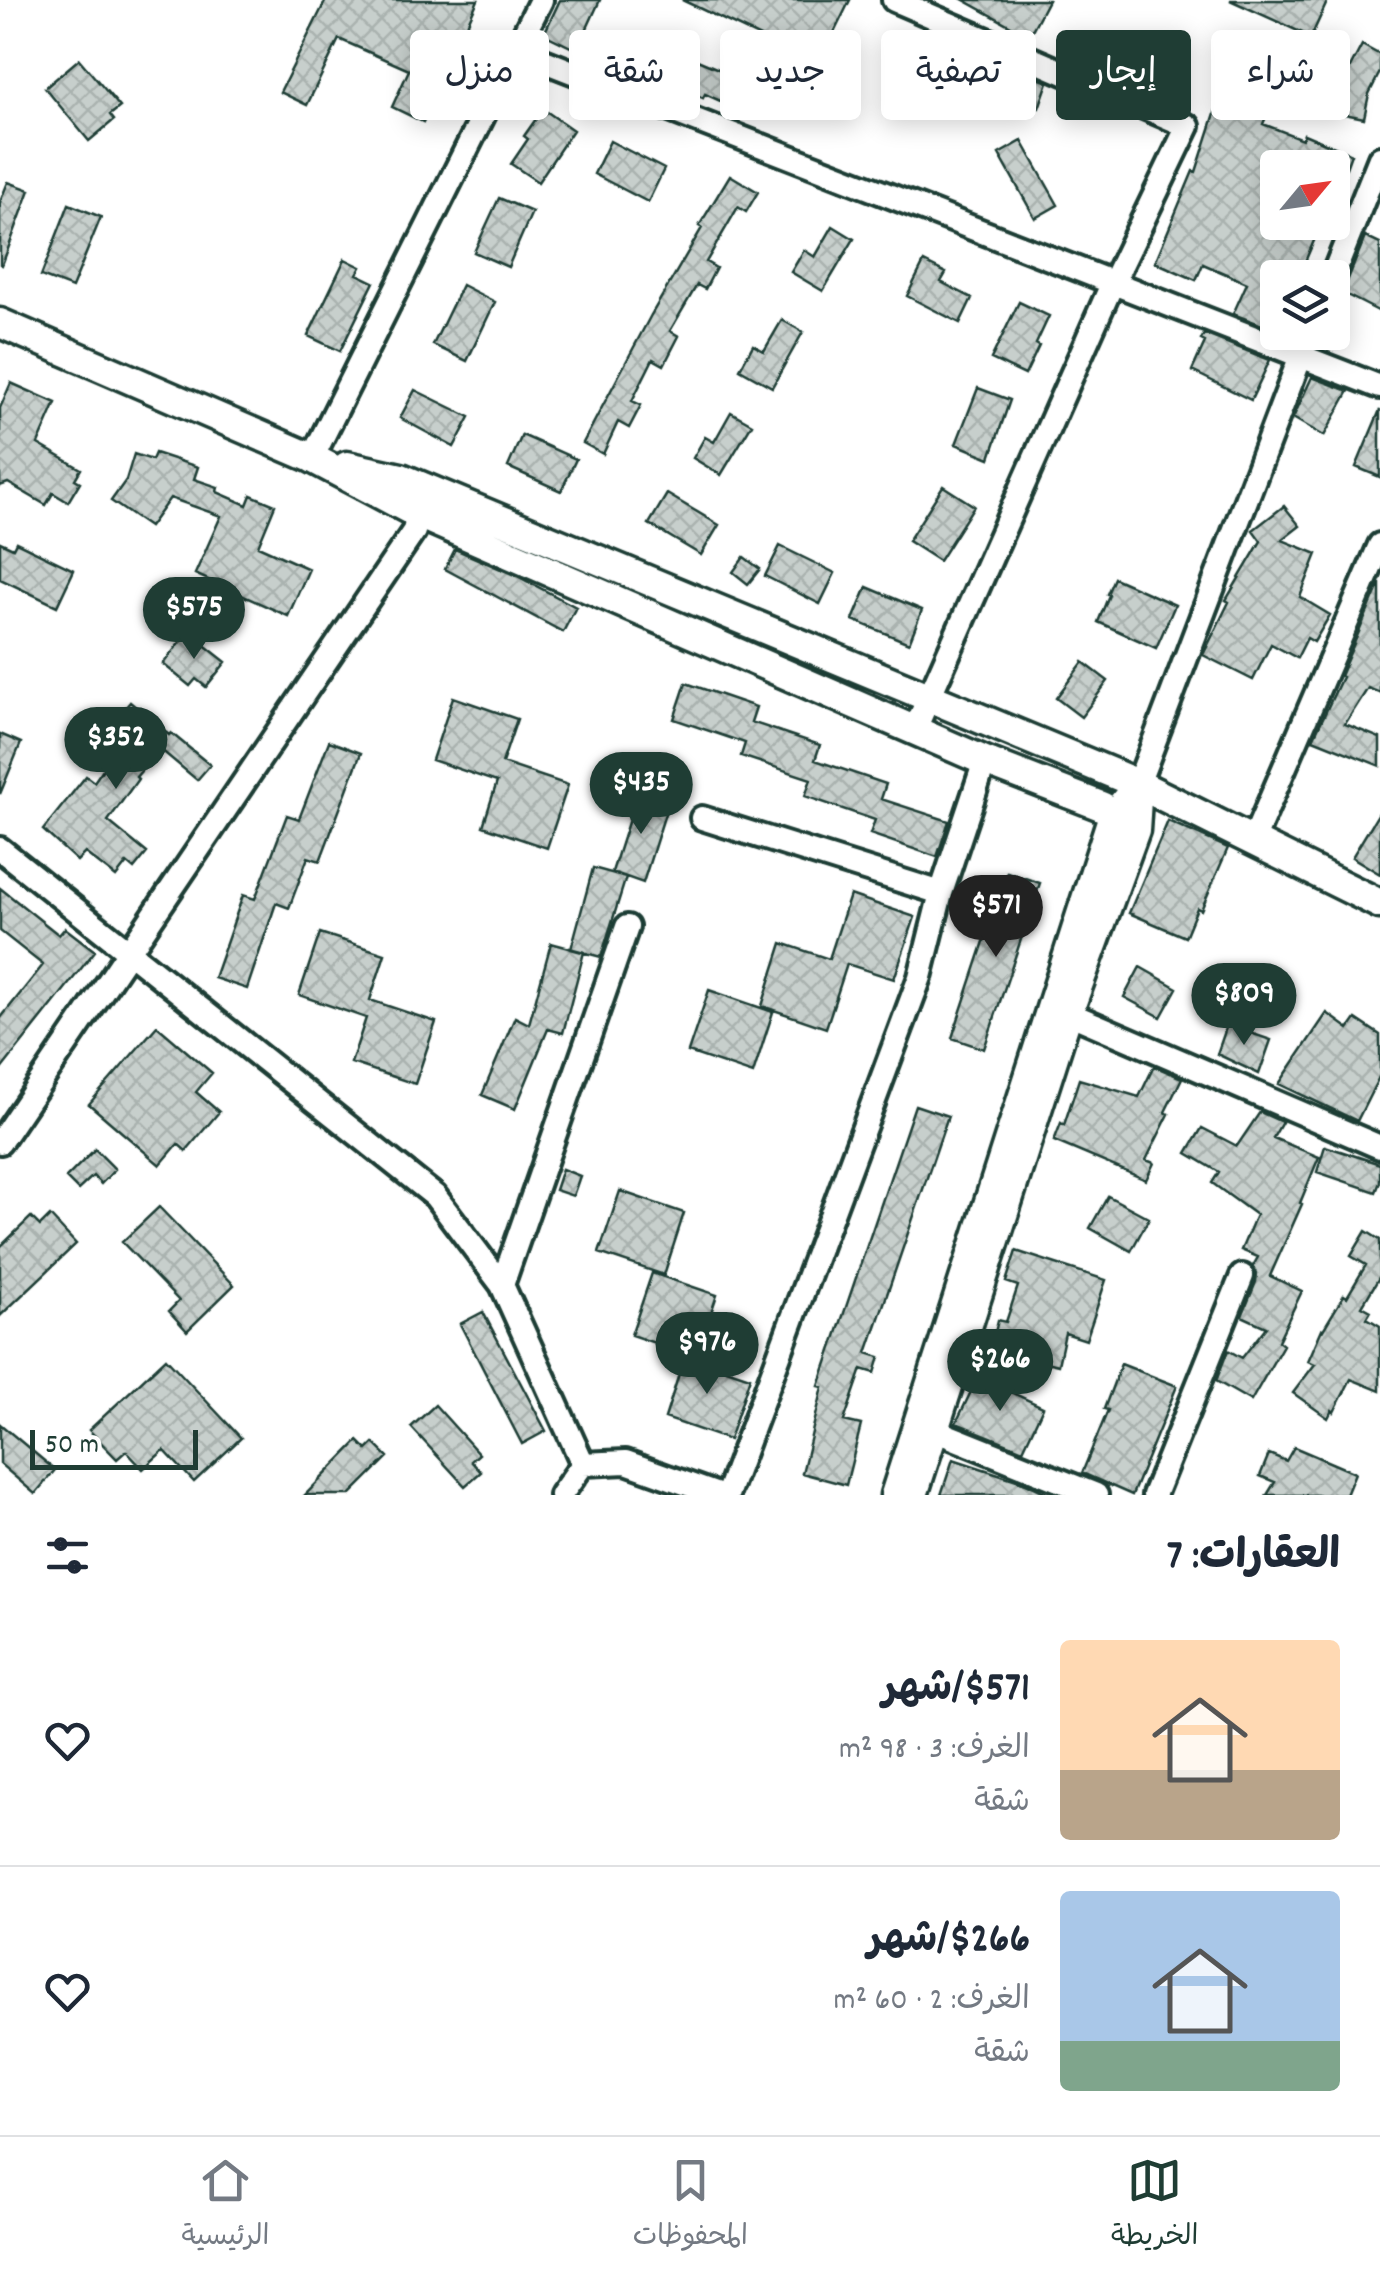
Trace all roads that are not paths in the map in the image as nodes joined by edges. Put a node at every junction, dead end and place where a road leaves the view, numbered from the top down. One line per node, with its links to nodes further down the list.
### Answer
1 (541, 0): 3 (street)
2 (894, 0): 8 (street)
3 (526, 30)
4 (549, 63): 8 (street)
5 (481, 120): 13 (street)
6 (1380, 158): 7 (street)
7 (1339, 260)
8 (1113, 282): 11 (street); 16 (street)
9 (0, 324): 13 (street)
10 (1302, 350): 11 (street)
11 (1300, 356): 12 (street); 19 (street)
12 (1380, 386)
13 (312, 458): 14 (street); 16 (street)
14 (418, 514): 17 (street); 27 (street)
15 (1380, 546): 22 (street)
16 (929, 698): 17 (street); 19 (street)
17 (915, 730): 18 (street)
18 (985, 760): 21 (street); 24 (street)
19 (1138, 784): 21 (street); 22 (street)
20 (702, 818): 24 (street)
21 (1125, 820): 28 (street); 39 (street)
22 (1253, 841): 25 (street)
23 (0, 849): 27 (street)
24 (941, 893): 38 (street)
25 (1380, 904)
26 (627, 927): 32 (street)
27 (130, 953): 29 (street); 32 (street)
28 (1068, 1012): 30 (street); 33 (street)
29 (0, 1142)
30 (1380, 1147)
31 (1242, 1276): 41 (street)
32 (502, 1285): 34 (street)
33 (934, 1430): 35 (street); 40 (street)
34 (583, 1464): 36 (street); 37 (street)
35 (1080, 1492)
36 (560, 1495)
37 (718, 1495)
38 (728, 1495)
39 (895, 1495)
40 (913, 1495)
41 (1154, 1495)

